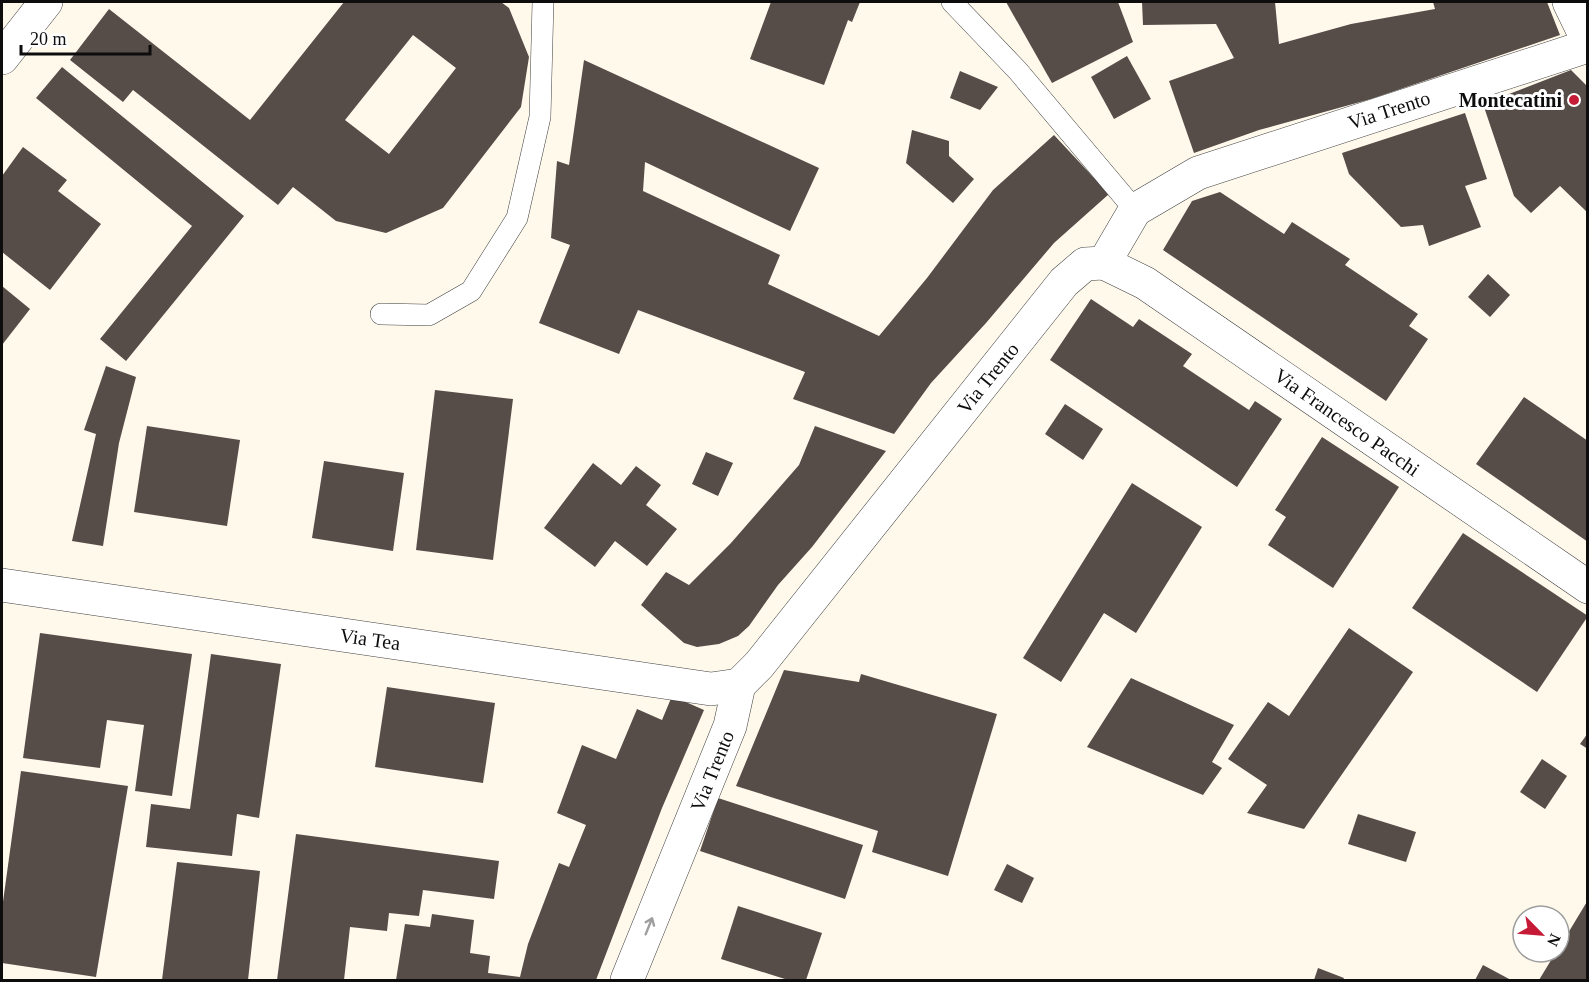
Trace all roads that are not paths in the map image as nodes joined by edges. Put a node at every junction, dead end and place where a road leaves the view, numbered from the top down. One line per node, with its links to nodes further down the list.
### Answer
1 (46, 2): 7 (street)
2 (543, 2): 10 (lane)
3 (952, 2): 8 (lane)
4 (1569, 2): 5 (street)
5 (1587, 41)
6 (1587, 46): 8 (street, Via Trento)
7 (2, 58)
8 (1135, 210): 9 (street, Via Trento)
9 (1104, 263): 12 (street, Via Francesco Pacchi); 13 (street, Via Trento)
10 (381, 314)
11 (2, 585): 13 (street, Via Tea)
12 (1587, 587)
13 (739, 685): 14 (street, Via Trento, one-way to 13)
14 (627, 981)

